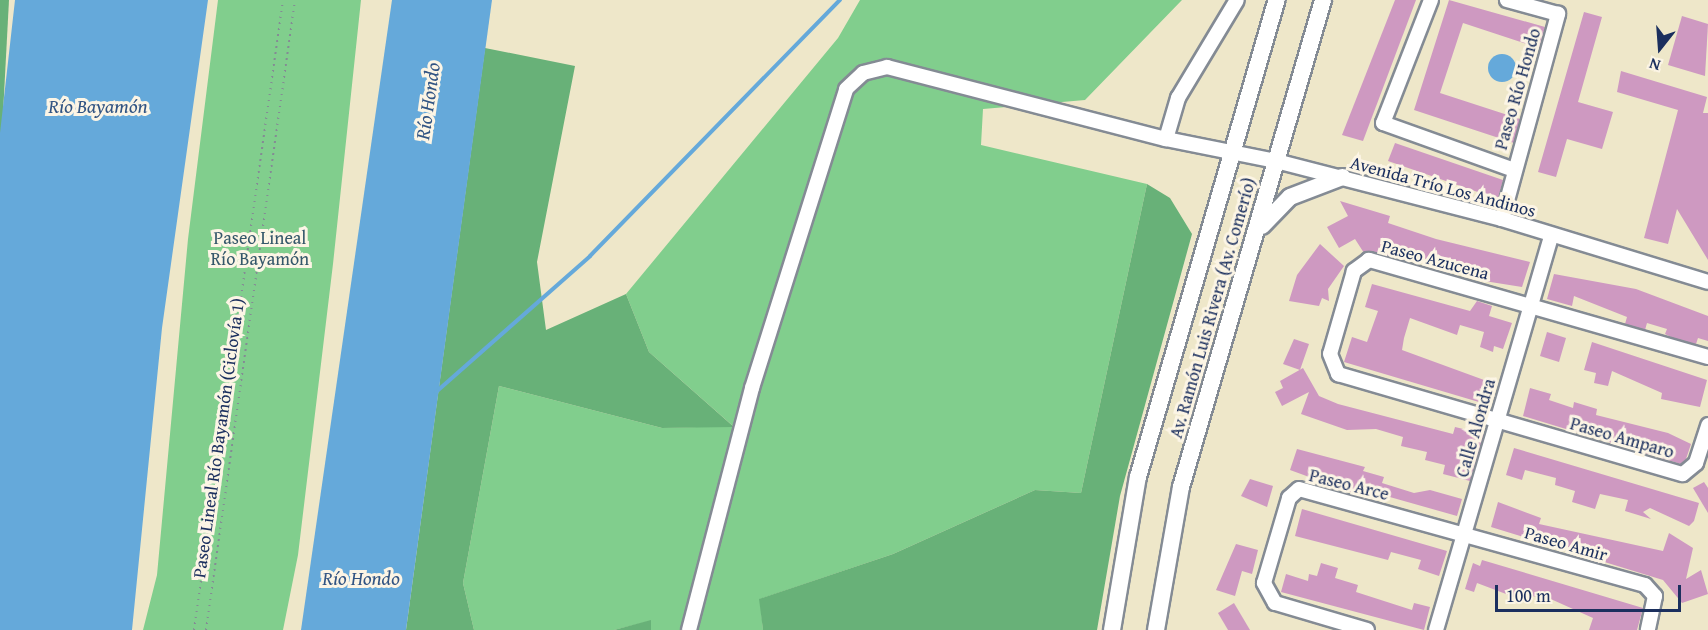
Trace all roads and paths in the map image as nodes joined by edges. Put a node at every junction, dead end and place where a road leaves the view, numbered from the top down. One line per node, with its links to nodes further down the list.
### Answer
1 (283, 0): 22 (path)
2 (295, 0): 23 (path, Paseo Lineal Río Bayamón (Ciclovía 1))
3 (1237, 0): 8 (street)
4 (1277, 0): 9 (main road, Av. Ramón Luis Rivera (Av. Comerío))
5 (1323, 0): 10 (main road, Av. Ramón Luis Rivera (Av. Comerío))
6 (1431, 0): 11 (street, Paseo Río Hondo)
7 (1507, 0): 11 (street, Paseo Río Hondo)
8 (1166, 139): 9 (street, Avenida Trío Los Andinos); 24 (street, Avenida Trío Los Andinos)
9 (1232, 154): 10 (street, Avenida Trío Los Andinos); 25 (main road, Av. Ramón Luis Rivera (Av. Comerío))
10 (1276, 160): 12 (street, Avenida Trío Los Andinos); 15 (main road, Av. Ramón Luis Rivera (Av. Comerío))
11 (1514, 170): 13 (street)
12 (1342, 177): 13 (street, Avenida Trío Los Andinos); 15 (main road)
13 (1502, 219): 14 (street, Avenida Trío Los Andinos)
14 (1551, 236): 16 (street, Avenida Trío Los Andinos); 17 (street, Calle Alondra)
15 (1250, 251): 26 (main road, Av. Ramón Luis Rivera (Av. Comerío))
16 (1708, 282)
17 (1531, 305): 18 (street); 19 (street, Calle Alondra); 19 (street, Paseo Azucena)
18 (1708, 357)
19 (1497, 421): 20 (street, Paseo Amparo); 21 (street, Calle Alondra)
20 (1708, 425)
21 (1464, 533): 27 (street, Paseo Arce); 28 (street, Calle Alondra); 29 (street, Paseo Amir)
22 (194, 630)
23 (206, 630)
24 (689, 630)
25 (1112, 630)
26 (1156, 630)
27 (1367, 630)
28 (1436, 630)
29 (1648, 630)

